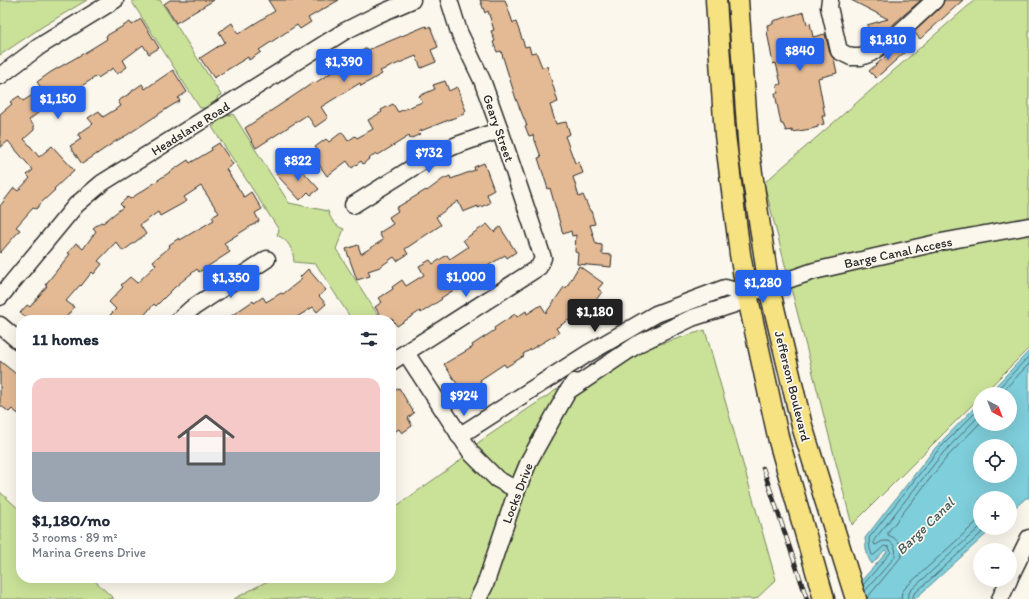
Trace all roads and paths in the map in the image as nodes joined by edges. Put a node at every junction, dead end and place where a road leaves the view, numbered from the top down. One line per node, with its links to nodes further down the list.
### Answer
1 (115, 0): 8 (street)
2 (412, 0): 15 (street, Headslane Road)
3 (449, 0): 9 (street, Geary Street)
4 (716, 0): 14 (main road, Jefferson Boulevard)
5 (738, 0): 13 (main road, Jefferson Boulevard)
6 (830, 0): 7 (street)
7 (935, 0)
8 (0, 76)
9 (500, 130): 10 (street); 20 (street, Geary Street)
10 (353, 205)
11 (1029, 226): 13 (street, Barge Canal Access)
12 (267, 259): 16 (street)
13 (769, 287): 14 (street, Locks Drive); 30 (main road, Jefferson Boulevard)
14 (747, 294): 18 (street); 22 (street, Locks Drive); 29 (main road, Jefferson Boulevard)
15 (0, 297)
16 (184, 315)
17 (0, 325): 19 (street)
18 (620, 335): 22 (street, Locks Drive); 23 (street)
19 (16, 339)
20 (406, 353): 21 (street); 23 (street)
21 (396, 359)
22 (568, 391): 24 (street, Locks Drive)
23 (459, 436): 24 (street)
24 (517, 490): 28 (street, Locks Drive)
25 (1029, 538): 26 (street)
26 (1017, 563)
27 (1005, 587): 31 (street)
28 (478, 599)
29 (824, 599)
30 (856, 599)
31 (1000, 599)

